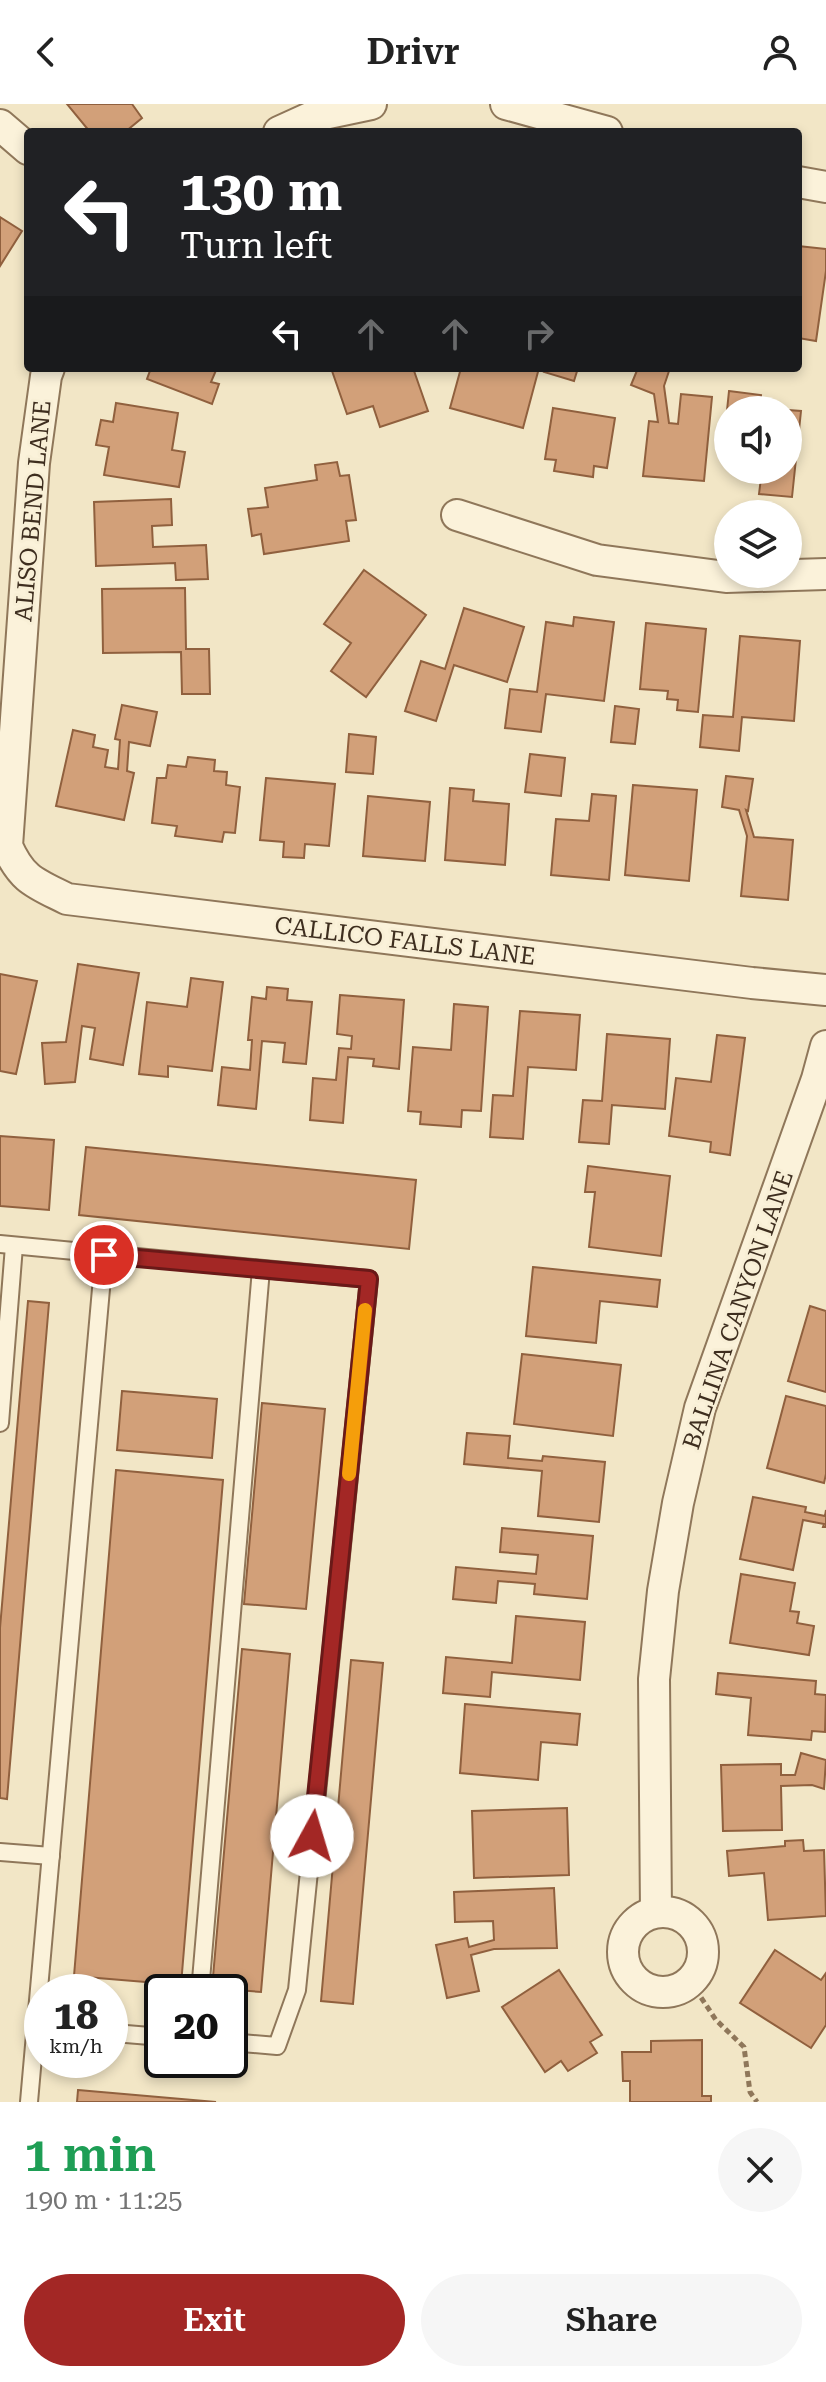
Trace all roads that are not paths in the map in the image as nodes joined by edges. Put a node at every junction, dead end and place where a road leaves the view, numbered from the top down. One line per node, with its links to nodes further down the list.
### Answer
1 (371, 104): 4 (street)
2 (506, 104): 5 (street)
3 (0, 125): 6 (street)
4 (288, 128)
5 (593, 128)
6 (24, 146)
7 (802, 183): 8 (street)
8 (826, 187)
9 (48, 372): 12 (street, ALISO BEND LANE)
10 (457, 515): 11 (street)
11 (826, 574)
12 (7, 846): 13 (street, CALLICO FALLS LANE)
13 (826, 990)
14 (826, 1046): 21 (street, BALLINA CANYON LANE)
15 (7, 1245): 16 (lane); 18 (lane)
16 (104, 1255): 17 (lane); 20 (lane)
17 (261, 1269): 22 (lane); 23 (lane)
18 (0, 1423)
19 (0, 1852): 20 (lane)
20 (51, 1856): 24 (lane)
21 (656, 1912): 21 (street)
22 (202, 1974)
23 (248, 2044)
24 (29, 2102)

